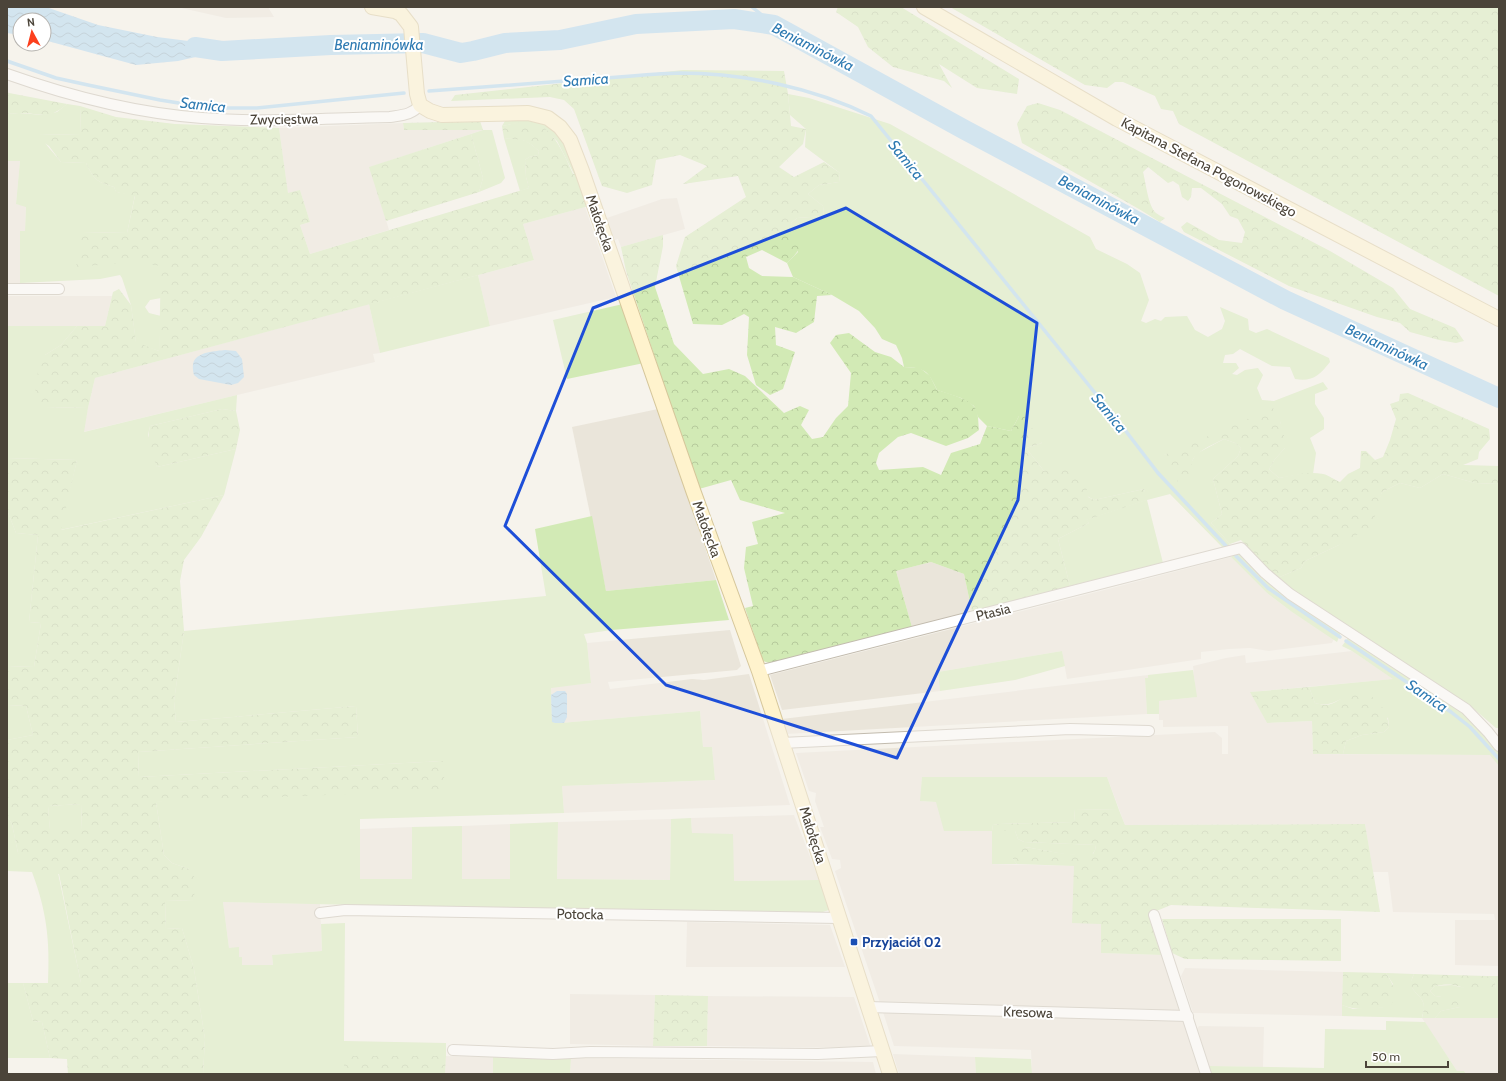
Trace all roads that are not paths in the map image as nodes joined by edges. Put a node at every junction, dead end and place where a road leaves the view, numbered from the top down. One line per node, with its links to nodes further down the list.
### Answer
1 (372, 7): 4 (street)
2 (924, 7): 7 (street, Kapitana Stefana Pogonowskiego)
3 (7, 74): 4 (street, Zwycięstwa)
4 (420, 105): 8 (street, Małołęcka)
5 (7, 289): 6 (street)
6 (59, 289)
7 (1499, 319)
8 (759, 671): 10 (street, Małołęcka); 11 (street, Ptasia)
9 (1149, 731): 10 (street)
10 (782, 743): 14 (street, Małołęcka)
11 (1499, 746)
12 (320, 912): 14 (street, Potocka)
13 (1154, 915): 16 (street)
14 (840, 918): 15 (street, Małołęcka)
15 (868, 1007): 16 (street, Kresowa); 18 (street, Małołęcka)
16 (1188, 1016): 20 (street)
17 (453, 1050): 18 (street)
18 (882, 1050): 19 (street, Małołęcka)
19 (890, 1074)
20 (1206, 1074)

